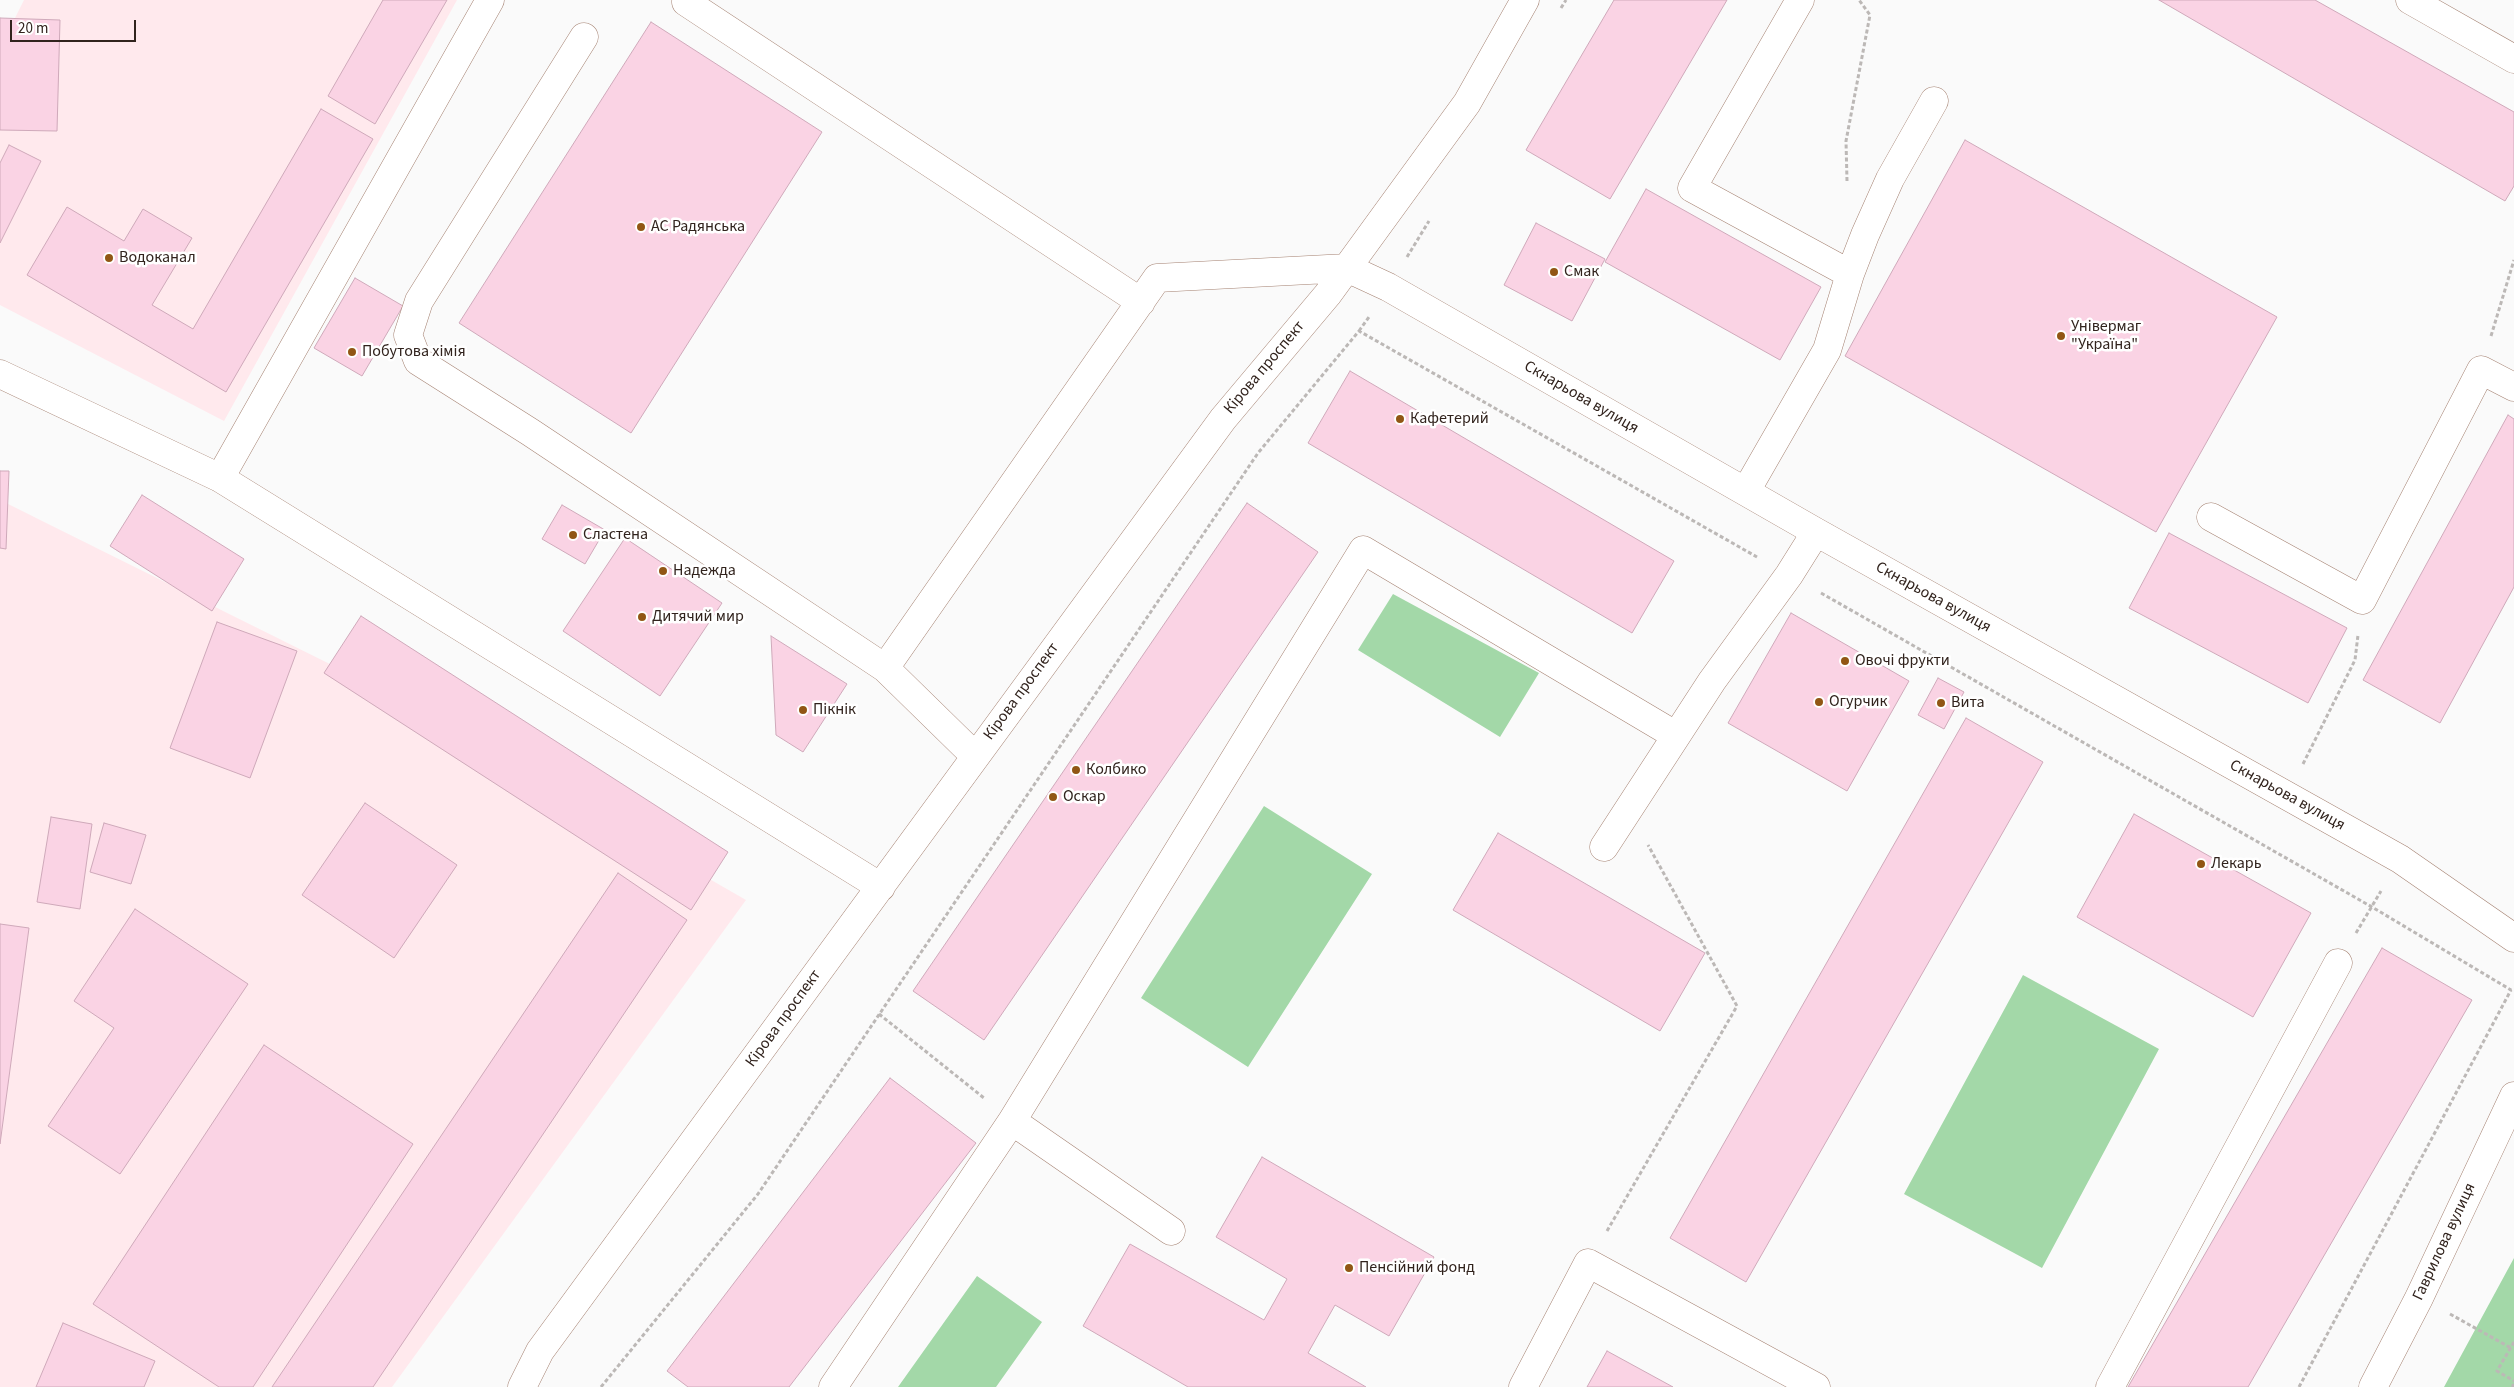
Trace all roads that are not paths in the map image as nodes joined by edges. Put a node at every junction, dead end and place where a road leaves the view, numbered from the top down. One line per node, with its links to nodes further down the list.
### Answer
1 (490, 0): 14 (street)
2 (1525, 0): 9 (street, Кірова проспект)
3 (1800, 0): 10 (street)
4 (2410, 0): 7 (street)
5 (686, 2): 11 (street)
6 (584, 37): 18 (street)
7 (2514, 59)
8 (1934, 101): 10 (street)
9 (1347, 268): 11 (street); 15 (street, Скнарьова вулиця); 20 (street, Кірова проспект)
10 (1850, 274): 15 (street)
11 (1140, 302): 18 (street)
12 (0, 374): 14 (street)
13 (2514, 386): 16 (street)
14 (220, 478): 22 (street)
15 (1746, 491): 17 (street, Скнарьова вулиця)
16 (2211, 517)
17 (1816, 532): 19 (street); 23 (street, Скнарьова вулиця)
18 (885, 668): 20 (street)
19 (1675, 735): 21 (street); 26 (street)
20 (975, 756): 22 (street, Кірова проспект)
21 (1604, 847)
22 (881, 887): 28 (street, Кірова проспект)
23 (2514, 938)
24 (2338, 964): 32 (street)
25 (2514, 1096): 33 (street, Гаврилова вулиця)
26 (1012, 1121): 27 (street); 29 (street)
27 (1171, 1231)
28 (522, 1387)
29 (833, 1387)
30 (1523, 1387): 31 (street)
31 (1816, 1387)
32 (2110, 1387)
33 (2373, 1387)

